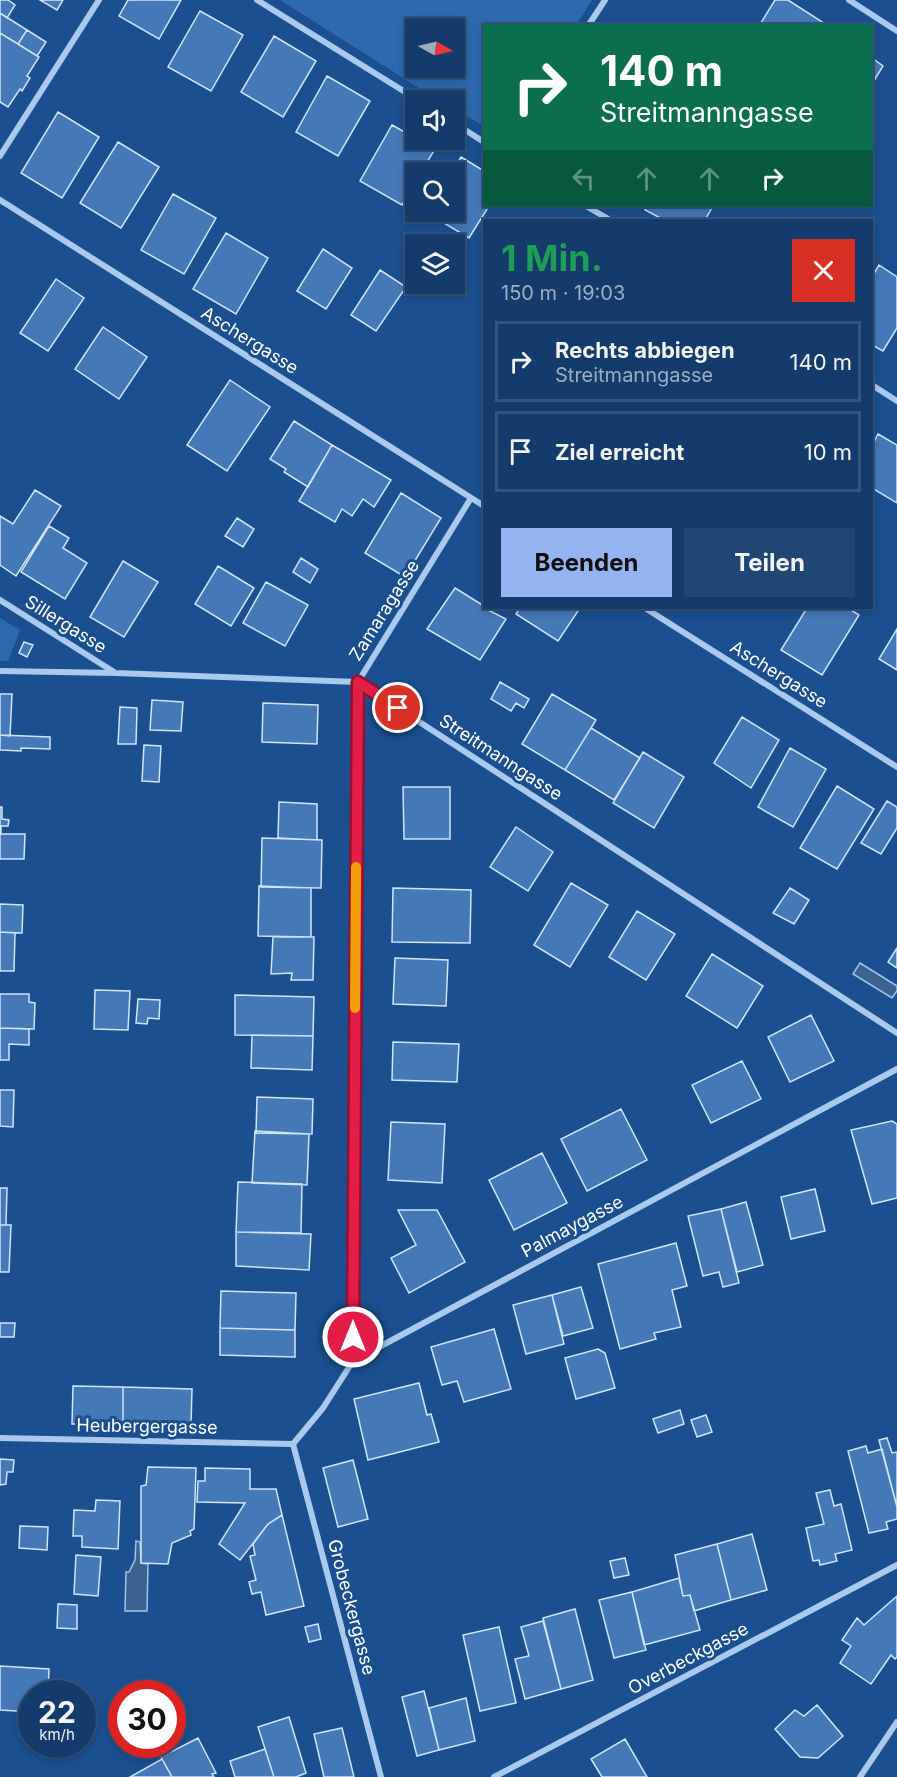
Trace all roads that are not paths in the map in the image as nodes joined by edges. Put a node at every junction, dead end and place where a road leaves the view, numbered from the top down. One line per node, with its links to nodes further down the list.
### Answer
1 (99, 0): 10 (street)
2 (257, 0): 7 (street)
3 (605, 0): 5 (street)
4 (849, 0): 6 (street)
5 (589, 24)
6 (897, 31)
7 (405, 92)
8 (465, 130): 9 (street)
9 (483, 141)
10 (0, 156)
11 (0, 200): 16 (street, Aschergasse)
12 (588, 207): 13 (street)
13 (608, 219)
14 (873, 386): 15 (street)
15 (897, 401)
16 (471, 498): 17 (street, Aschergasse); 22 (street, Zamaragasse)
17 (483, 505)
18 (0, 600): 21 (street, Sillergasse)
19 (647, 609): 23 (street, Aschergasse)
20 (0, 671): 21 (street)
21 (116, 673): 22 (street)
22 (358, 682): 24 (street, Streitmanngasse); 26 (street, Zamaragasse)
23 (897, 767)
24 (897, 1033)
25 (897, 1069): 26 (street, Palmaygasse)
26 (352, 1361): 28 (street)
27 (0, 1438): 28 (street, Heubergergasse)
28 (293, 1444): 31 (street, Grobeckergasse)
29 (897, 1565): 32 (street, Overbeckgasse)
30 (897, 1722): 33 (street)
31 (381, 1777)
32 (494, 1777)
33 (860, 1777)

